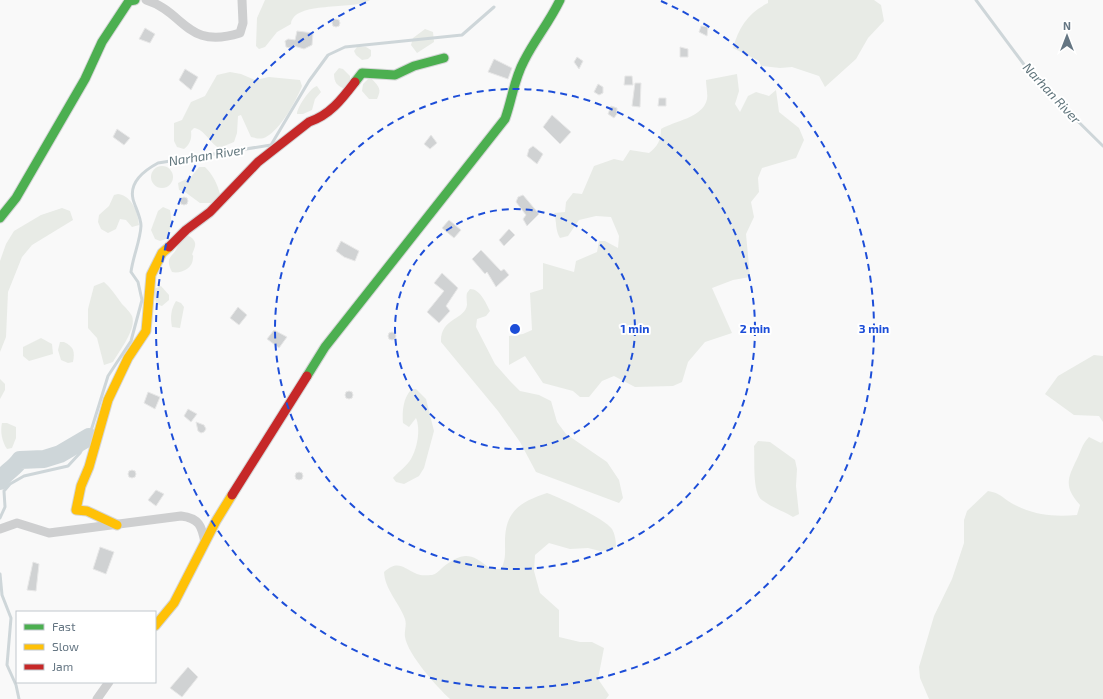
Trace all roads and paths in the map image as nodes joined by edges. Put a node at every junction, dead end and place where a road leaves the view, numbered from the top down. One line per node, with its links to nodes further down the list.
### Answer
1 (135, 0): 6 (street)
2 (146, 0): 3 (street)
3 (242, 0)
4 (560, 0): 9 (street)
5 (444, 58): 7 (street)
6 (0, 218)
7 (116, 525): 8 (street); 9 (street)
8 (0, 529)
9 (205, 543): 10 (street)
10 (156, 625)
11 (108, 683): 12 (street)
12 (97, 699)

